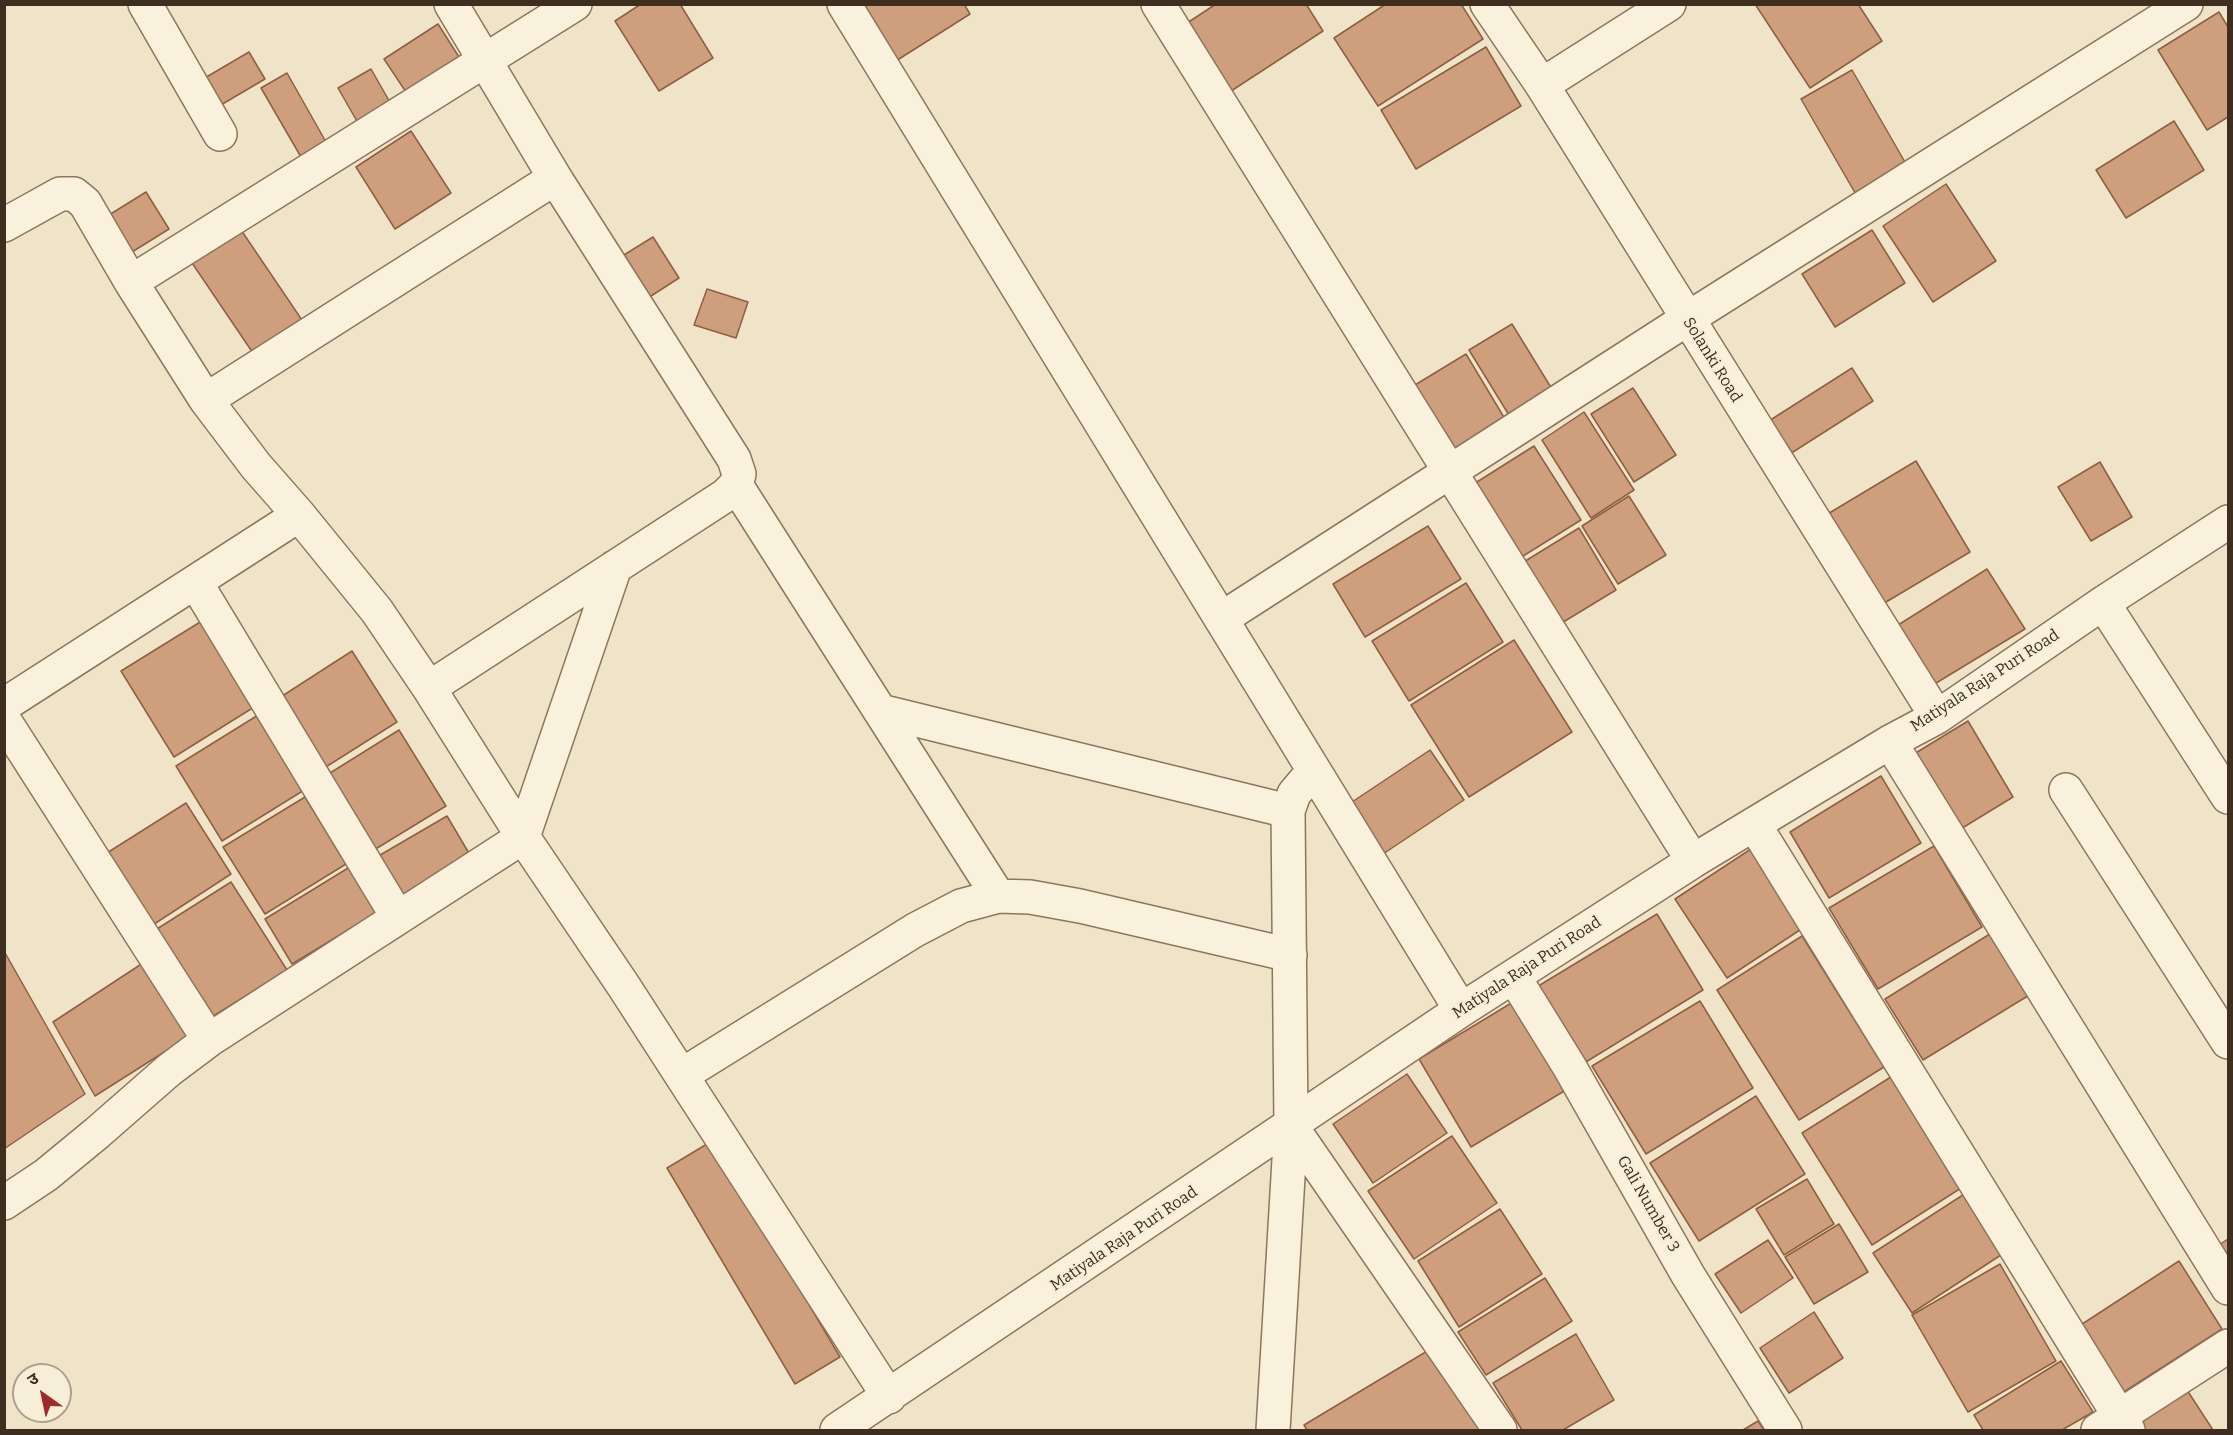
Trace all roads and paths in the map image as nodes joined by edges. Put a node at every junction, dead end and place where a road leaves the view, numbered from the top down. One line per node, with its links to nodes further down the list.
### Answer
1 (145, 4): 11 (street)
2 (451, 4): 9 (street)
3 (575, 4): 9 (street)
4 (844, 4): 24 (street)
5 (1158, 4): 17 (street)
6 (1487, 4): 10 (street, Solanki Road)
7 (1669, 4): 10 (street)
8 (2186, 4): 15 (street)
9 (486, 62): 12 (street); 14 (street)
10 (1542, 85): 15 (street, Solanki Road)
11 (220, 134)
12 (555, 178): 16 (street); 18 (street)
13 (4, 225): 14 (street)
14 (131, 282): 16 (street)
15 (1687, 319): 17 (street); 28 (street, Solanki Road)
16 (206, 400): 19 (street)
17 (1451, 471): 24 (street); 37 (street)
18 (736, 485): 21 (street); 27 (street)
19 (300, 515): 22 (street); 25 (street)
20 (2229, 522): 23 (street, Matiyala Raja Puri Road)
21 (615, 567): 25 (street); 36 (street)
22 (196, 583): 26 (street); 39 (street)
23 (2103, 603): 28 (street, Matiyala Raja Puri Road); 33 (street)
24 (1221, 619): 31 (street)
25 (429, 688): 36 (street)
26 (4, 705)
27 (880, 711): 34 (street); 38 (street)
28 (1937, 717): 30 (street, Matiyala Raja Puri Road)
29 (4, 720): 43 (street)
30 (1890, 742): 35 (street, Matiyala Raja Puri Road); 48 (street)
31 (1315, 772): 34 (street); 42 (street)
32 (2066, 790): 44 (street)
33 (2229, 797)
34 (1288, 810): 40 (street)
35 (1754, 824): 37 (street, Matiyala Raja Puri Road); 51 (street)
36 (523, 837): 39 (street); 45 (street)
37 (1693, 861): 41 (street, Matiyala Raja Puri Road)
38 (998, 896): 40 (street); 45 (street)
39 (397, 916): 43 (street)
40 (1290, 955): 46 (street)
41 (1514, 977): 42 (street, Matiyala Raja Puri Road); 55 (street, Gali Number 3)
42 (1461, 1010): 46 (street, Matiyala Raja Puri Road)
43 (209, 1040): 47 (street)
44 (2229, 1042)
45 (682, 1075): 50 (street)
46 (1291, 1126): 50 (street, Matiyala Raja Puri Road); 53 (street); 54 (street)
47 (4, 1203)
48 (2229, 1288)
49 (2229, 1346): 51 (street)
50 (889, 1397): 52 (street, Matiyala Raja Puri Road)
51 (2115, 1426)
52 (837, 1431)
53 (1273, 1431)
54 (1500, 1431)
55 (1785, 1431)

